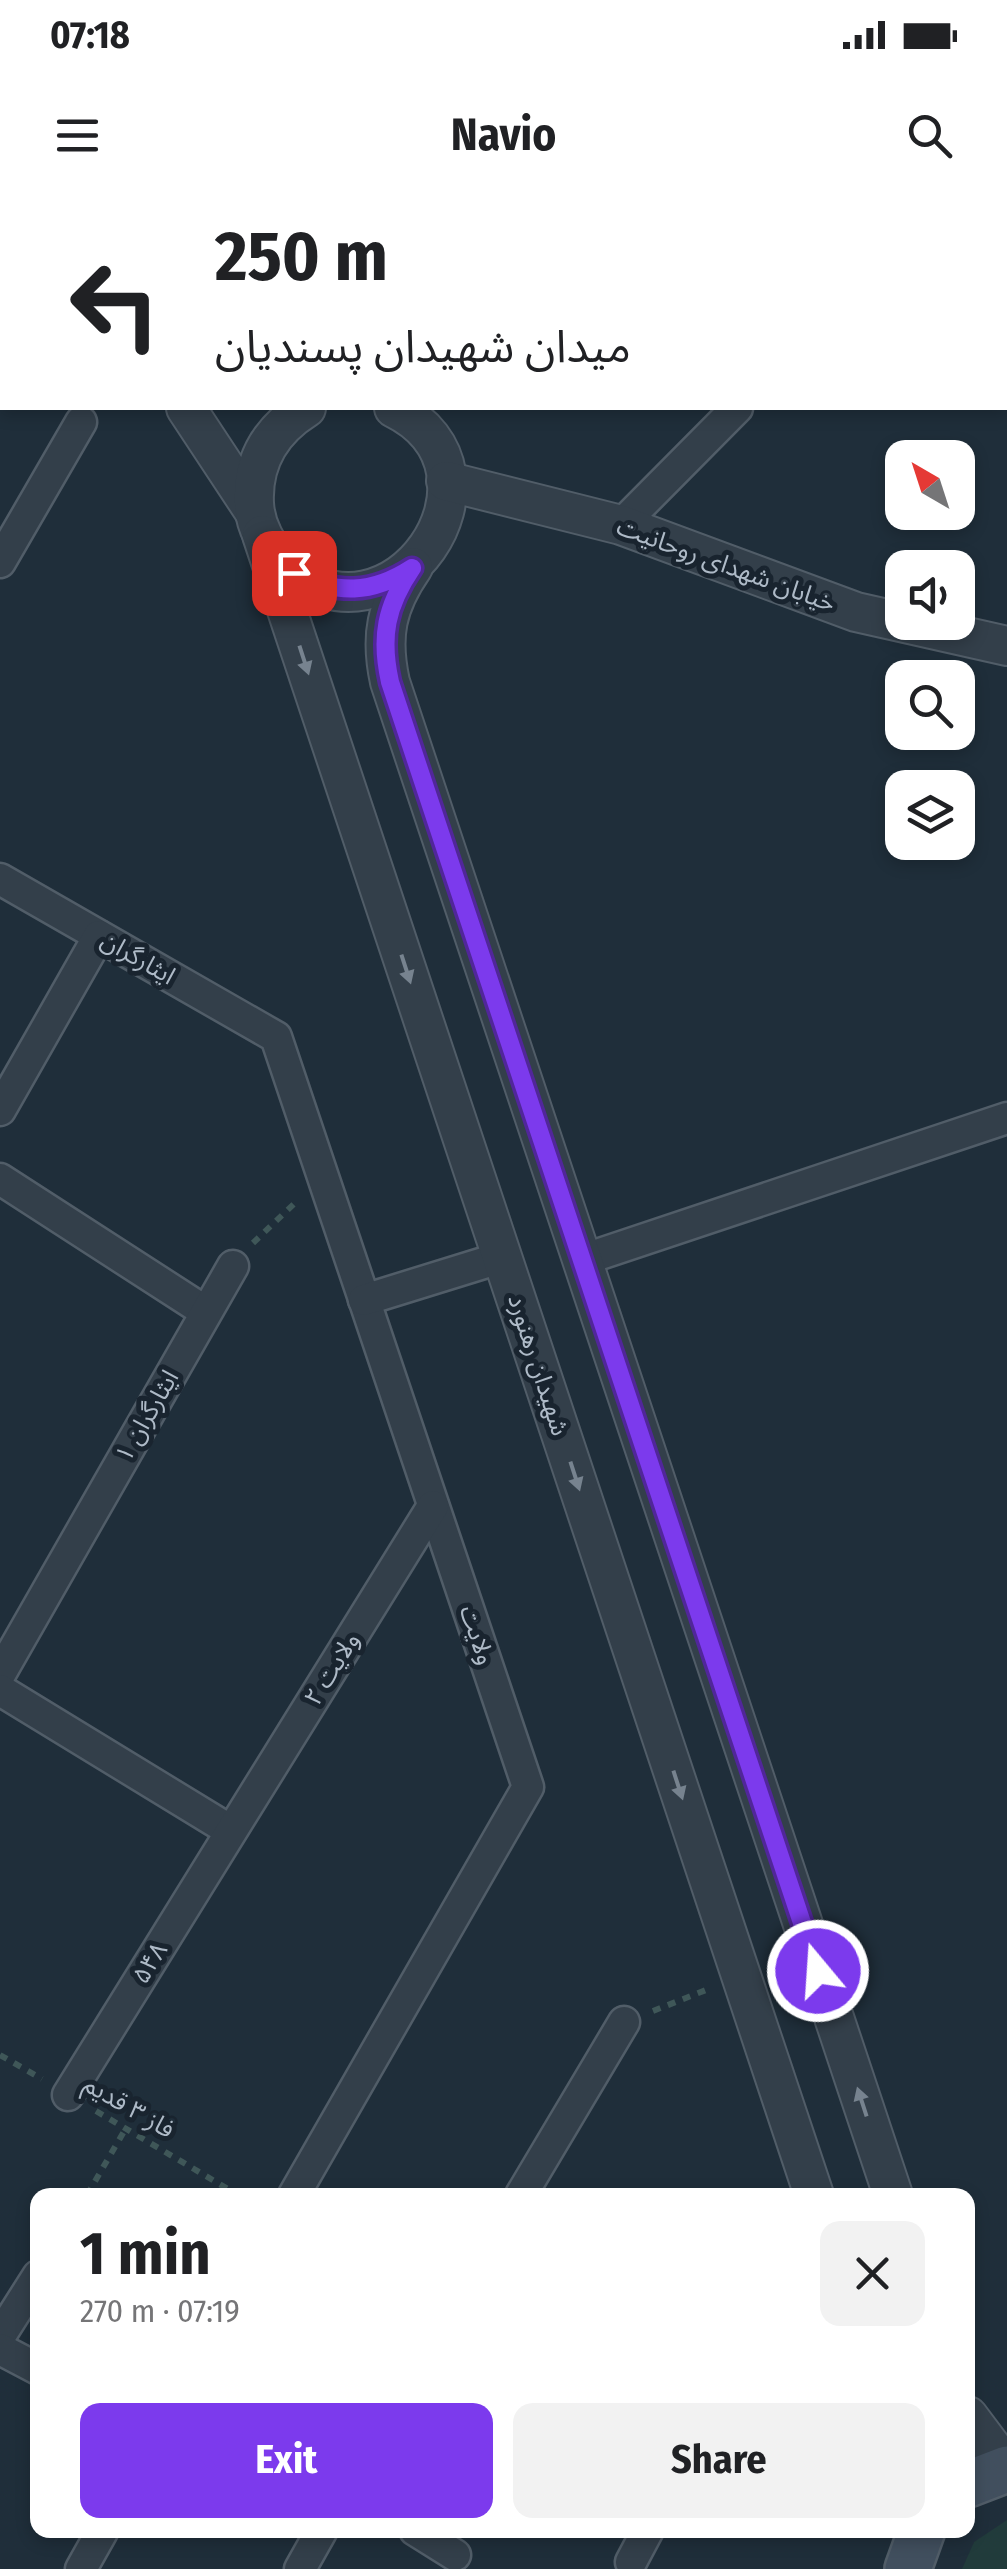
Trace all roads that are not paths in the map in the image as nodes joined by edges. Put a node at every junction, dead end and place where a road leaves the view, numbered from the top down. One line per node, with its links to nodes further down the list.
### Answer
1 (187, 410): 7 (street)
2 (304, 410): 7 (street)
3 (397, 410): 6 (street)
4 (734, 410): 8 (street)
5 (82, 422): 9 (street)
6 (446, 482): 8 (street, خیابان شهدای روحانیت); 10 (street)
7 (258, 523): 10 (street); 18 (street, شهیدان رهنورد, one-way to 18)
8 (621, 526): 11 (street, خیابان شهدای روحانیت)
9 (0, 562)
10 (412, 568): 19 (street)
11 (1007, 646)
12 (0, 880): 13 (street, ایثارگران)
13 (99, 936): 14 (street, ایثارگران); 15 (street)
14 (276, 1036): 21 (street, ولایت)
15 (0, 1110)
16 (1007, 1118): 19 (street)
17 (0, 1179): 22 (street)
18 (502, 1257): 21 (street); 31 (street, شهیدان رهنورد, one-way to 31)
19 (582, 1260): 32 (street, one-way to 19)
20 (233, 1266): 22 (street, ایثارگران ۱)
21 (364, 1300): 23 (street, ولایت)
22 (206, 1312): 24 (street, ایثارگران ۱)
23 (434, 1506): 26 (street, ولایت ۲); 29 (street, ولایت)
24 (0, 1674)
25 (0, 1690): 26 (street)
26 (231, 1831): 28 (street, ۵۴۸)
27 (624, 2022): 30 (street)
28 (68, 2094)
29 (298, 2188)
30 (525, 2188)
31 (812, 2188)
32 (891, 2188)
33 (30, 2289): 34 (street)
34 (0, 2336)
35 (0, 2350): 36 (street)
36 (30, 2366)
37 (975, 2426): 38 (street)
38 (1007, 2469): 39 (main road)
39 (975, 2481)
40 (98, 2538): 46 (street)
41 (317, 2538): 47 (street)
42 (428, 2538): 44 (street)
43 (644, 2538): 45 (street)
44 (455, 2555)
45 (631, 2562)
46 (81, 2569)
47 (300, 2569)

